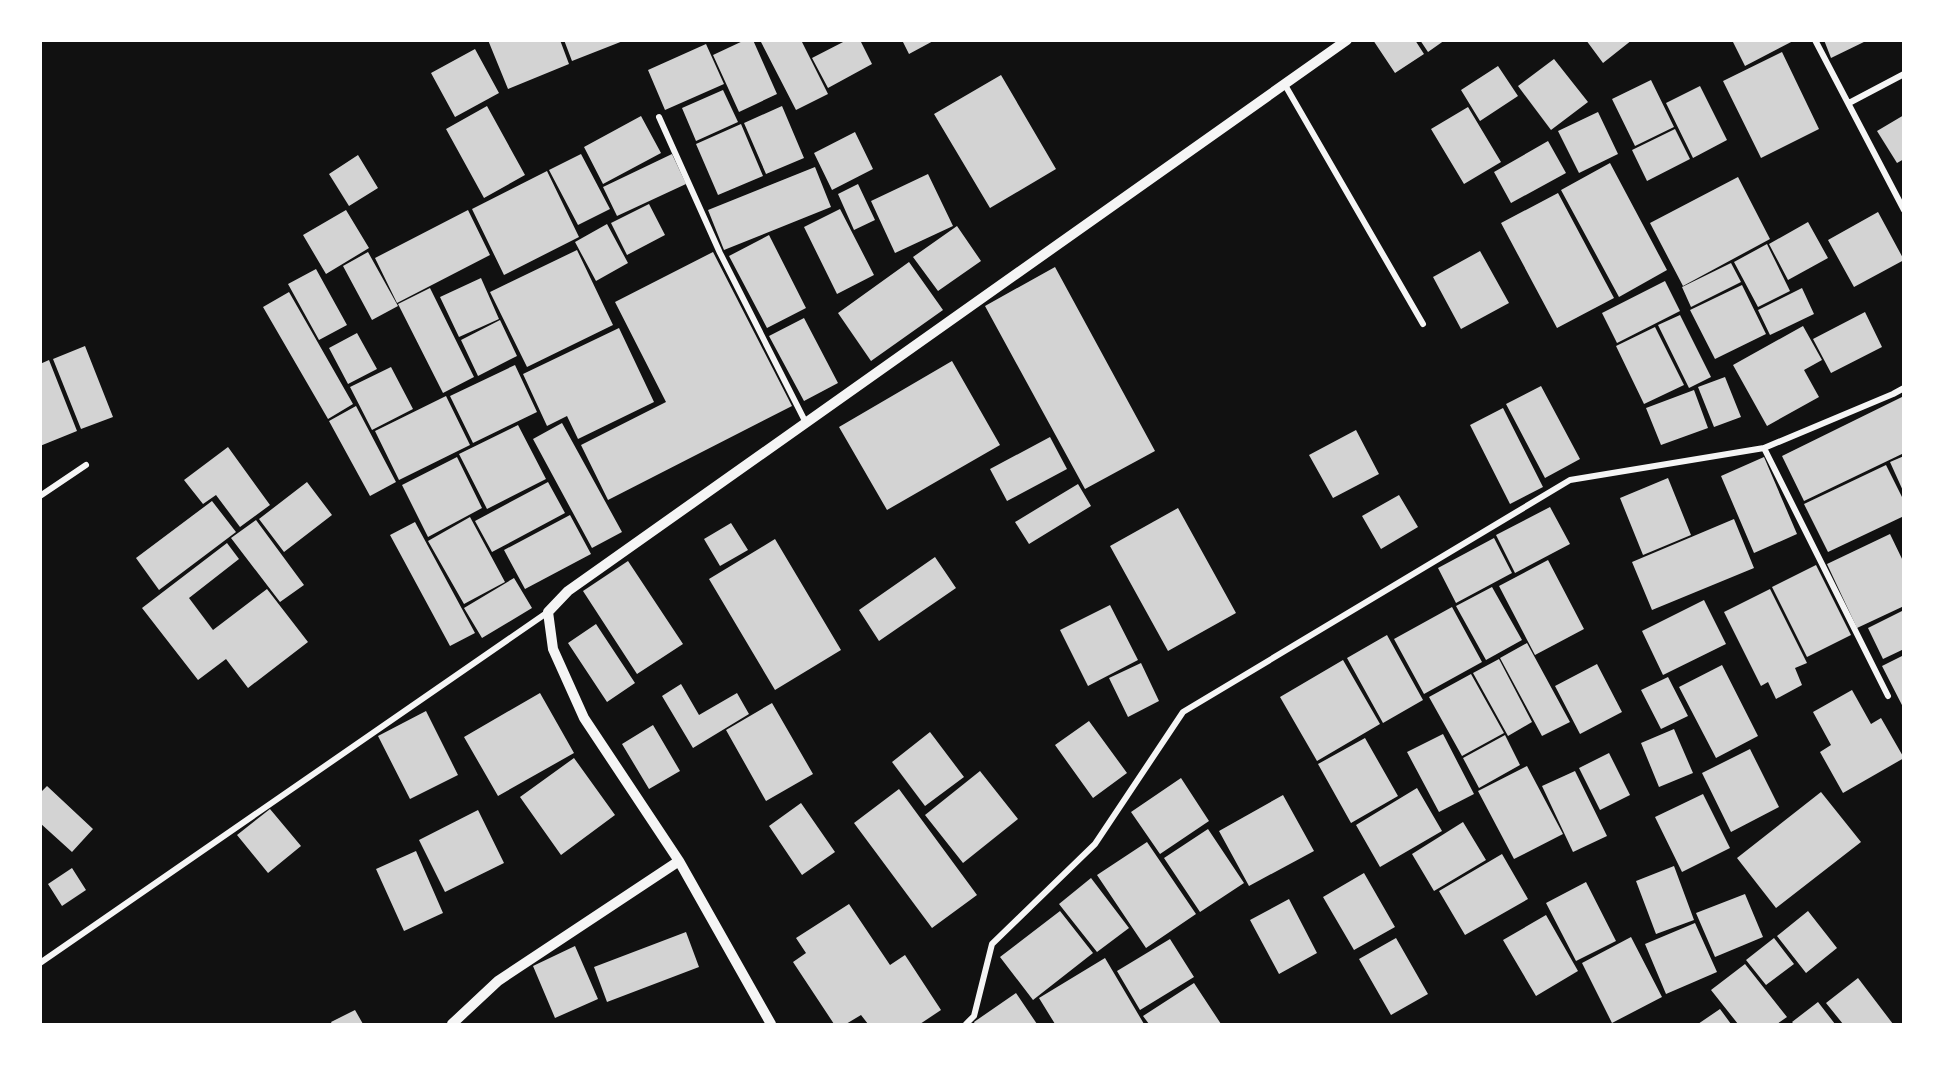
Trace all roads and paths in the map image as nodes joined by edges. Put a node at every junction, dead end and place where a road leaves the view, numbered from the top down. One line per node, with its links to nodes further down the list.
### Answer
1 (1347, 40): 4 (street)
2 (1815, 40): 5 (street)
3 (1904, 74): 5 (street)
4 (1285, 85): 8 (street); 10 (street)
5 (1849, 103): 7 (street)
6 (658, 117): 10 (street)
7 (1904, 210)
8 (1423, 324)
9 (1904, 388): 11 (street)
10 (806, 423): 14 (street)
11 (1764, 447): 15 (street); 20 (street)
12 (86, 465): 13 (street)
13 (40, 496)
14 (548, 612): 16 (street); 17 (street)
15 (1888, 696)
16 (679, 861): 18 (street); 19 (street)
17 (40, 963)
18 (453, 1024)
19 (769, 1024)
20 (966, 1024)

